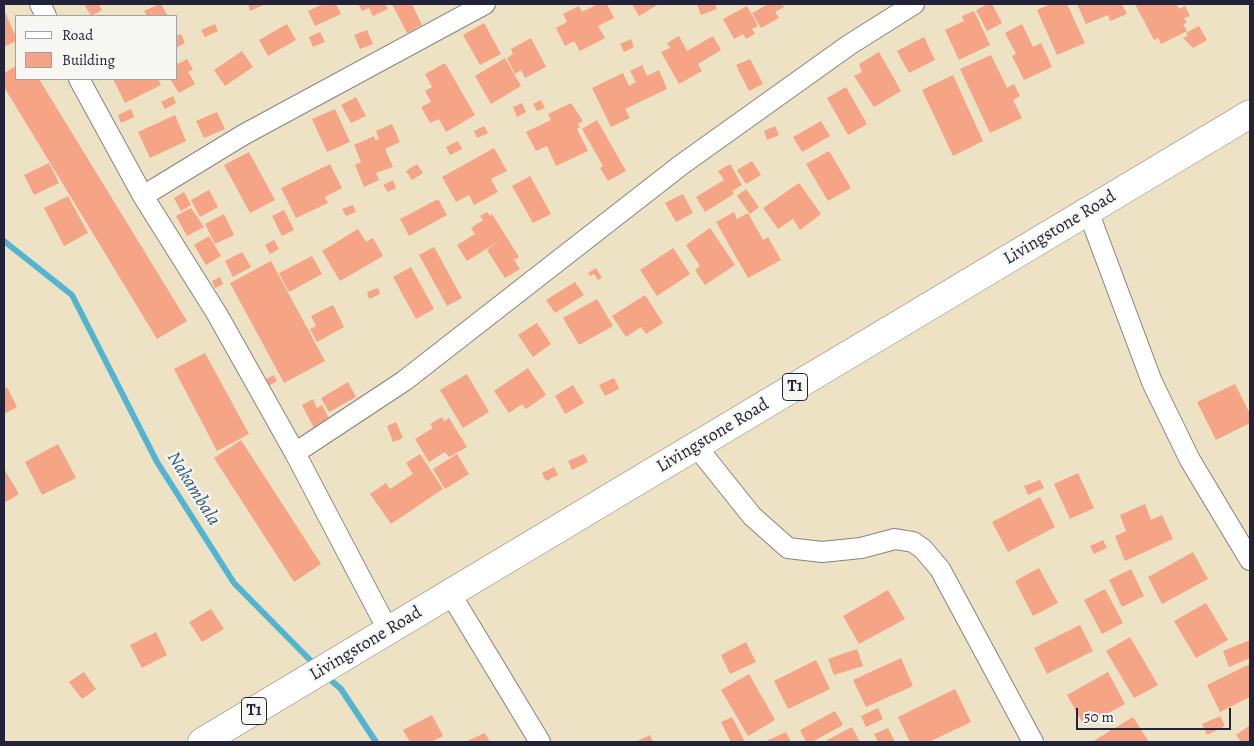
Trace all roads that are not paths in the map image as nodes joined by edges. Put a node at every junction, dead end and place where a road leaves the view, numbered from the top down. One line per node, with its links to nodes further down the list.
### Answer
1 (485, 4): 5 (street)
2 (914, 4): 8 (street)
3 (80, 80): 5 (street)
4 (1250, 114): 6 (highway, Livingstone Road / T1)
5 (144, 196): 8 (street)
6 (1088, 211): 7 (highway, Livingstone Road / T1); 9 (street)
7 (696, 446): 10 (highway, Livingstone Road / T1); 14 (street)
8 (295, 453): 11 (street)
9 (1250, 560)
10 (450, 594): 11 (highway, Livingstone Road / T1); 13 (street)
11 (388, 630): 12 (highway, Livingstone Road / T1)
12 (202, 742)
13 (540, 742)
14 (1033, 742)

